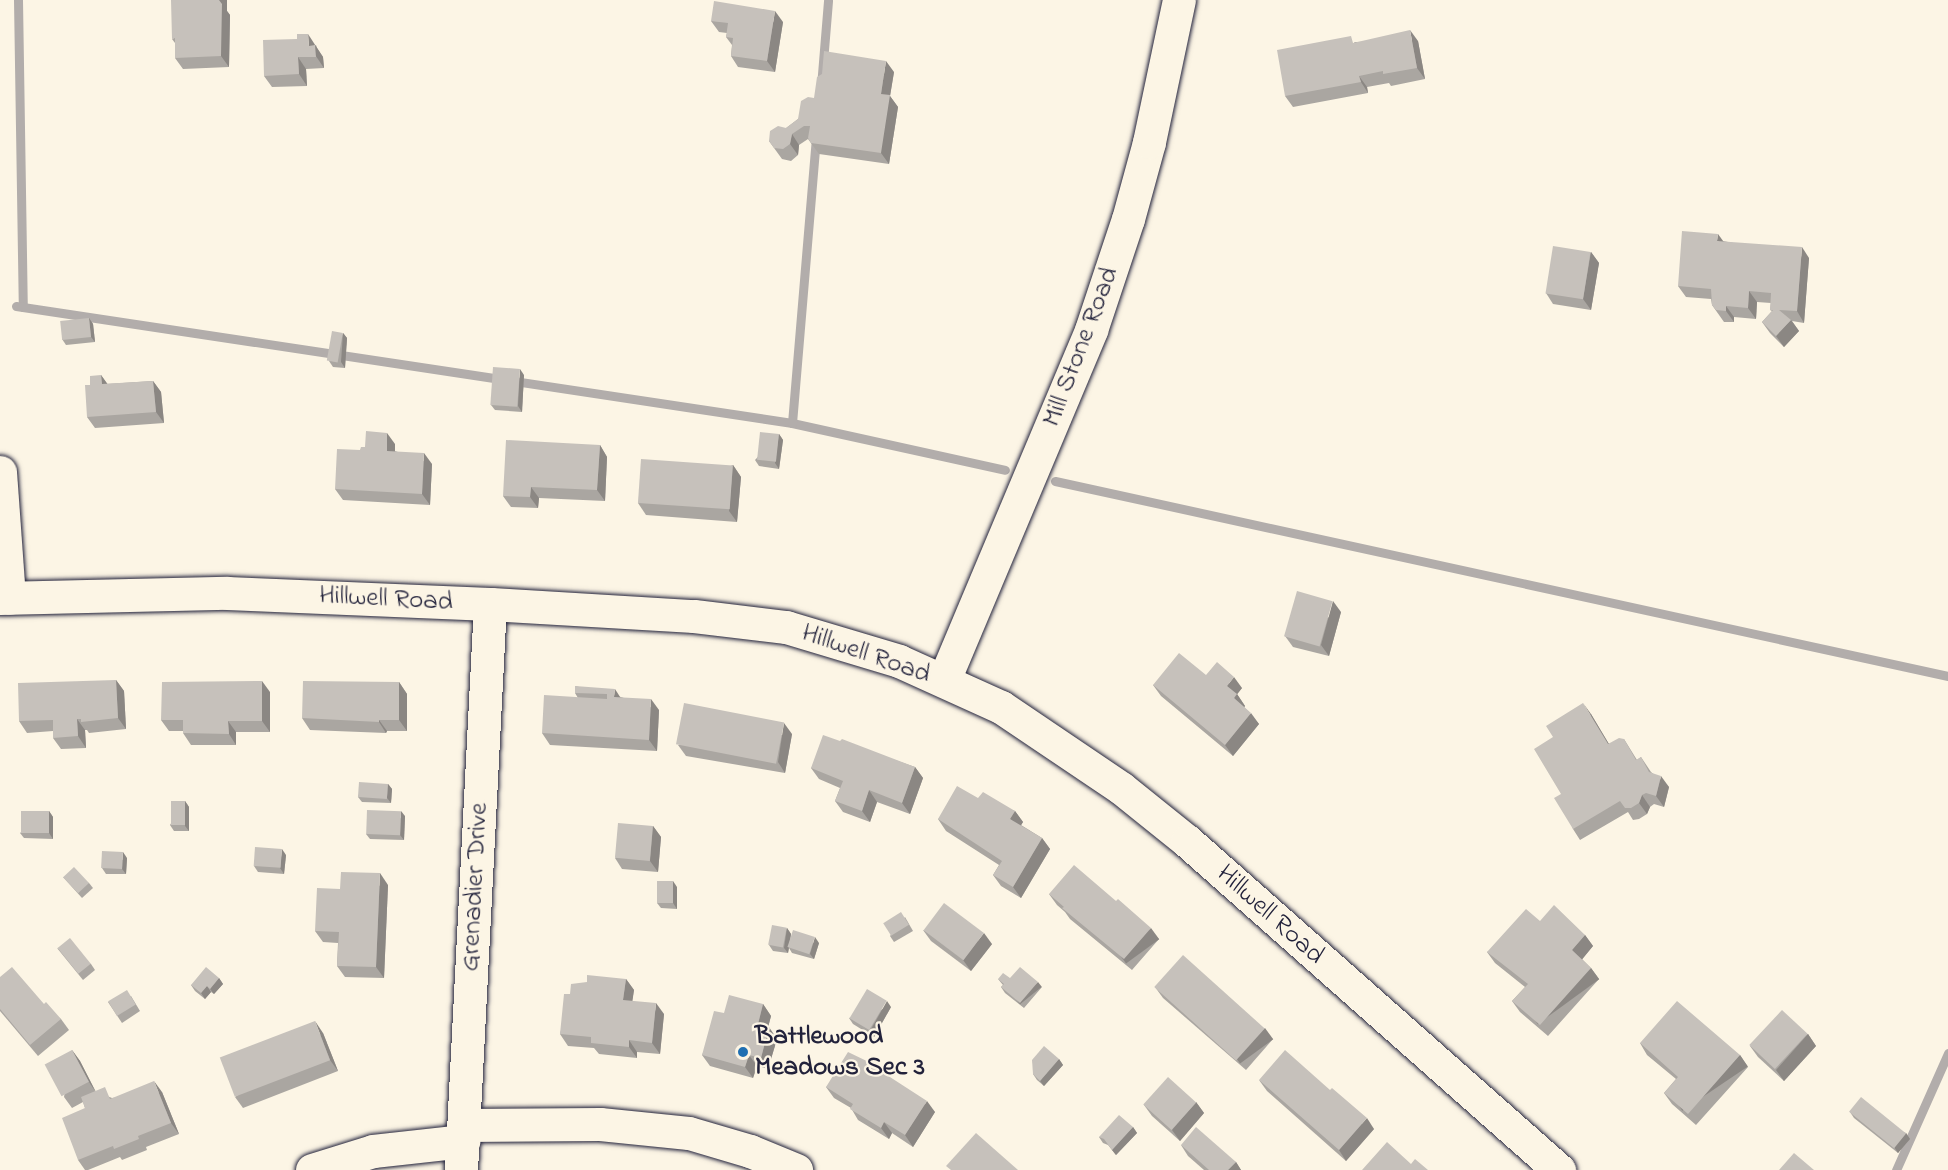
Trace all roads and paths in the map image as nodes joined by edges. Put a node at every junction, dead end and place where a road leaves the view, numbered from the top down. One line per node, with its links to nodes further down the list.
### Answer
1 (1179, 0): 5 (street, Mill Stone Road)
2 (0, 472): 3 (street)
3 (4, 598): 4 (street, Hillwell Road)
4 (490, 604): 5 (street, Hillwell Road); 6 (street, Grenadier Drive)
5 (944, 680): 9 (street, Hillwell Road)
6 (463, 1145): 7 (street); 8 (street)
7 (312, 1170)
8 (796, 1170)
9 (1559, 1170)

